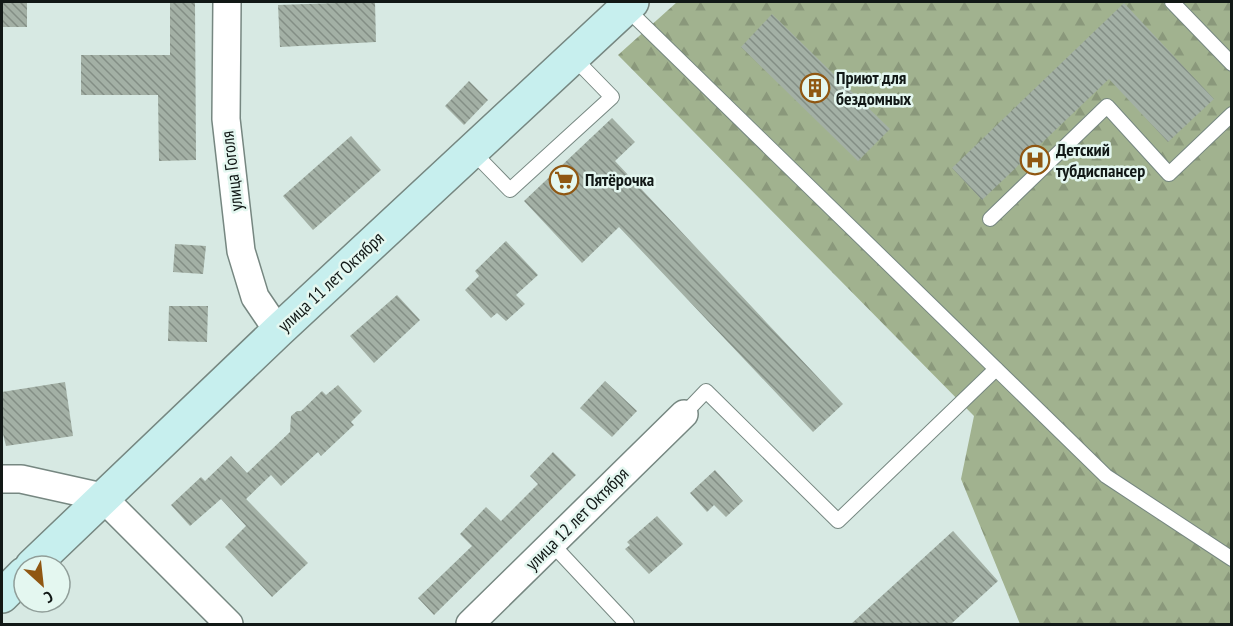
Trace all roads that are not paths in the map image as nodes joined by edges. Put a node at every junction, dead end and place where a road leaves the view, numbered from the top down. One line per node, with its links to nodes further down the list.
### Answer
1 (227, 2): 9 (street, улица Гоголя)
2 (1172, 2): 5 (lane)
3 (629, 5): 4 (street, улица 11 лет Октября); 10 (lane)
4 (573, 57): 7 (street, улица 11 лет Октября); 7 (lane)
5 (1232, 64)
6 (1232, 114): 8 (lane)
7 (472, 151): 9 (street, улица 11 лет Октября)
8 (990, 219)
9 (278, 331): 13 (street, улица 11 лет Октября)
10 (996, 369): 11 (lane); 16 (lane)
11 (684, 414): 14 (street, улица 12 лет Октября)
12 (2, 479): 13 (street)
13 (102, 497): 15 (street, улица 11 лет Октября); 17 (street)
14 (552, 544): 18 (street, улица 12 лет Октября); 19 (lane)
15 (44, 554)
16 (1232, 559)
17 (229, 624)
18 (470, 624)
19 (627, 624)

